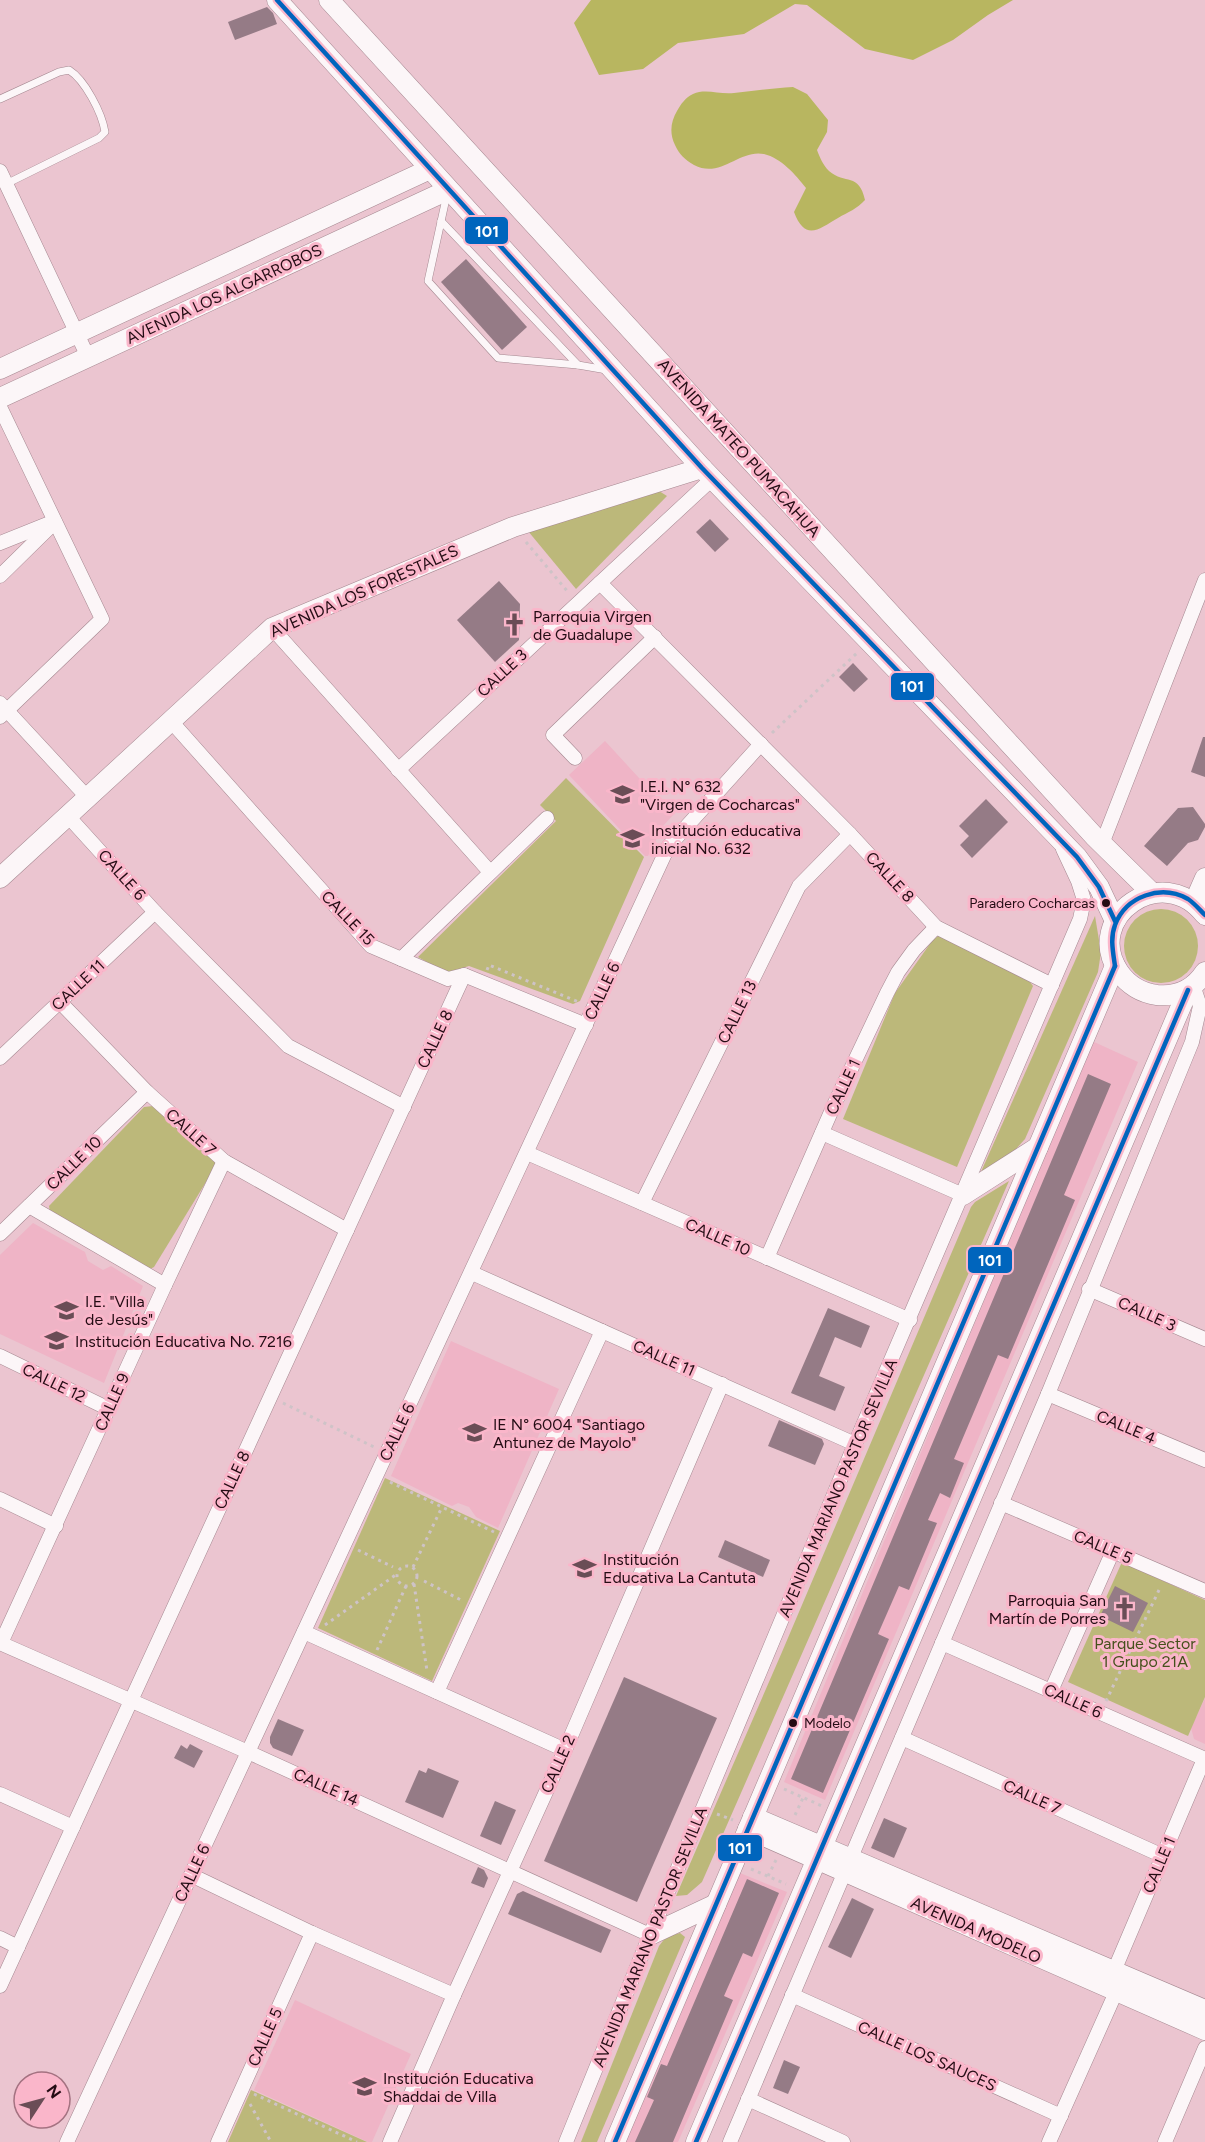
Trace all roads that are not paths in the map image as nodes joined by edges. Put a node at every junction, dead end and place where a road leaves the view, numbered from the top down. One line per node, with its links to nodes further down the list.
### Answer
1 (278, 0): 4 (main road)
2 (328, 0): 34 (main road, AVENIDA MATEO PUMACAHUA)
3 (0, 99): 6 (lane)
4 (430, 169): 7 (main road); 9 (main road, AVENIDA LOS ALGARROBOS)
5 (0, 171): 6 (street)
6 (6, 184): 9 (street)
7 (448, 190): 8 (lane); 10 (main road, AVENIDA LOS ALGARROBOS); 13 (main road)
8 (441, 221): 11 (lane); 11 (lane)
9 (77, 333): 10 (street); 12 (main road, AVENIDA LOS ALGARROBOS)
10 (88, 357): 14 (main road, AVENIDA LOS ALGARROBOS)
11 (578, 365): 13 (lane)
12 (0, 369)
13 (614, 371): 16 (main road)
14 (0, 398)
15 (0, 407): 17 (street)
16 (707, 473): 21 (street, CALLE 3); 22 (main road, AVENIDA LOS FORESTALES); 33 (main road)
17 (55, 522): 18 (street); 19 (street); 24 (street)
18 (0, 543)
19 (0, 576)
20 (1205, 580): 34 (street)
21 (600, 583): 23 (street, CALLE 8); 28 (street, CALLE 3)
22 (272, 627): 25 (main road, AVENIDA LOS FORESTALES); 28 (street)
23 (654, 637): 26 (street, CALLE 8); 27 (street)
24 (2, 710): 29 (street)
25 (170, 720): 29 (main road, AVENIDA LOS FORESTALES); 43 (street, CALLE 15)
26 (761, 744): 32 (street, CALLE 8); 49 (street, CALLE 6)
27 (575, 758)
28 (398, 770): 35 (street)
29 (87, 797): 30 (main road, AVENIDA LOS FORESTALES)
30 (67, 815): 36 (main road, AVENIDA LOS FORESTALES); 40 (street, CALLE 6)
31 (547, 818): 35 (street)
32 (850, 834): 42 (street, CALLE 8); 58 (street, CALLE 13)
33 (1057, 836): 41 (main road); 46 (street, AVENIDA MARIANO PASTOR SEVILLA)
34 (1102, 844): 38 (main road, AVENIDA MATEO PUMACAHUA)
35 (490, 872): 43 (street)
36 (0, 878)
37 (1205, 878): 39 (main road)
38 (1152, 893): 39 (main road); 41 (main road)
39 (1200, 909)
40 (155, 912): 48 (street, CALLE 11); 52 (street, CALLE 6)
41 (1115, 921): 44 (main road)
42 (936, 927): 46 (street, CALLE 8); 53 (street, CALLE 1)
43 (401, 959): 45 (street, CALLE 15)
44 (1115, 966): 47 (main road); 54 (main road)
45 (464, 975): 49 (street, CALLE 15); 52 (street, CALLE 8)
46 (1052, 985): 57 (street, AVENIDA MARIANO PASTOR SEVILLA)
47 (1197, 985): 65 (street); 93 (main road)
48 (60, 1002): 50 (street, CALLE 11); 51 (street, CALLE 7)
49 (586, 1025): 55 (street, CALLE 6)
50 (0, 1058)
51 (147, 1092): 56 (street, CALLE 7); 59 (street, CALLE 10)
52 (404, 1107): 60 (street, CALLE 8)
53 (822, 1133): 57 (street); 62 (street, CALLE 1)
54 (1038, 1147): 57 (main road); 91 (main road)
55 (527, 1153): 58 (street, CALLE 10); 63 (street, CALLE 6)
56 (224, 1161): 60 (street, CALLE 7); 64 (street, CALLE 9)
57 (963, 1195): 66 (street, AVENIDA MARIANO PASTOR SEVILLA)
58 (642, 1203): 62 (street, CALLE 10)
59 (29, 1206): 61 (street, CALLE 10); 64 (street)
60 (347, 1230): 85 (street, CALLE 8)
61 (0, 1234)
62 (767, 1258): 66 (street, CALLE 10)
63 (472, 1273): 67 (street, CALLE 11); 80 (street, CALLE 6)
64 (165, 1285): 72 (street, CALLE 9)
65 (1089, 1288): 68 (street, CALLE 3); 71 (street)
66 (910, 1320): 73 (street, AVENIDA MARIANO PASTOR SEVILLA)
67 (602, 1330): 70 (street, CALLE 11); 84 (street)
68 (1205, 1339)
69 (0, 1356): 72 (street, CALLE 12)
70 (722, 1384): 73 (street, CALLE 11); 87 (street, CALLE 2)
71 (1048, 1394): 74 (street, CALLE 4); 76 (street)
72 (109, 1409): 77 (street, CALLE 9)
73 (855, 1444): 100 (street, AVENIDA MARIANO PASTOR SEVILLA)
74 (1205, 1460)
75 (0, 1499): 77 (street)
76 (1001, 1503): 78 (street, CALLE 5); 82 (street)
77 (56, 1526): 81 (street, CALLE 9)
78 (1113, 1551): 79 (street, CALLE 5); 83 (street)
79 (1205, 1592)
80 (304, 1632): 84 (street); 88 (street, CALLE 6)
81 (1, 1643): 85 (street, CALLE 14)
82 (942, 1643): 83 (street, CALLE 6); 86 (street)
83 (1051, 1691): 89 (street, CALLE 6)
84 (437, 1692): 87 (street)
85 (131, 1700): 88 (street, CALLE 14); 92 (street, CALLE 8)
86 (902, 1738): 94 (street, CALLE 7); 95 (street)
87 (565, 1750): 96 (street, CALLE 2)
88 (248, 1752): 96 (street, CALLE 14); 97 (street, CALLE 6)
89 (1205, 1759): 94 (street, CALLE 1)
90 (0, 1794): 92 (street)
91 (746, 1823): 93 (main road, AVENIDA MODELO); 98 (main road)
92 (73, 1827): 102 (street, CALLE 8)
93 (819, 1853): 95 (main road, AVENIDA MODELO); 118 (main road)
94 (1163, 1856): 103 (street, CALLE 1)
95 (848, 1865): 103 (main road, AVENIDA MODELO); 105 (main road, AVENIDA MODELO); 107 (street)
96 (511, 1871): 100 (street, CALLE 14); 106 (street, CALLE 2)
97 (191, 1875): 99 (street); 113 (street, CALLE 6)
98 (716, 1904): 100 (main road); 117 (main road)
99 (312, 1933): 106 (street); 114 (street, CALLE 5)
100 (650, 1935): 116 (street, AVENIDA MARIANO PASTOR SEVILLA)
101 (0, 1938): 102 (street)
102 (18, 1947): 104 (street, CALLE 8)
103 (1114, 1971): 108 (main road, AVENIDA MODELO)
104 (0, 1986)
105 (1116, 1992): 109 (main road, AVENIDA MODELO); 112 (street)
106 (454, 1995): 115 (street, CALLE 2)
107 (792, 1995): 111 (street); 112 (street, CALLE LOS SAUCES)
108 (1205, 2010)
109 (1205, 2030)
110 (1205, 2048): 122 (street)
111 (748, 2099): 119 (street); 120 (street)
112 (1061, 2116): 121 (street)
113 (67, 2142)
114 (218, 2142)
115 (390, 2142)
116 (567, 2142)
117 (615, 2142)
118 (696, 2142)
119 (730, 2142)
120 (843, 2142)
121 (1049, 2142)
122 (1165, 2142)

